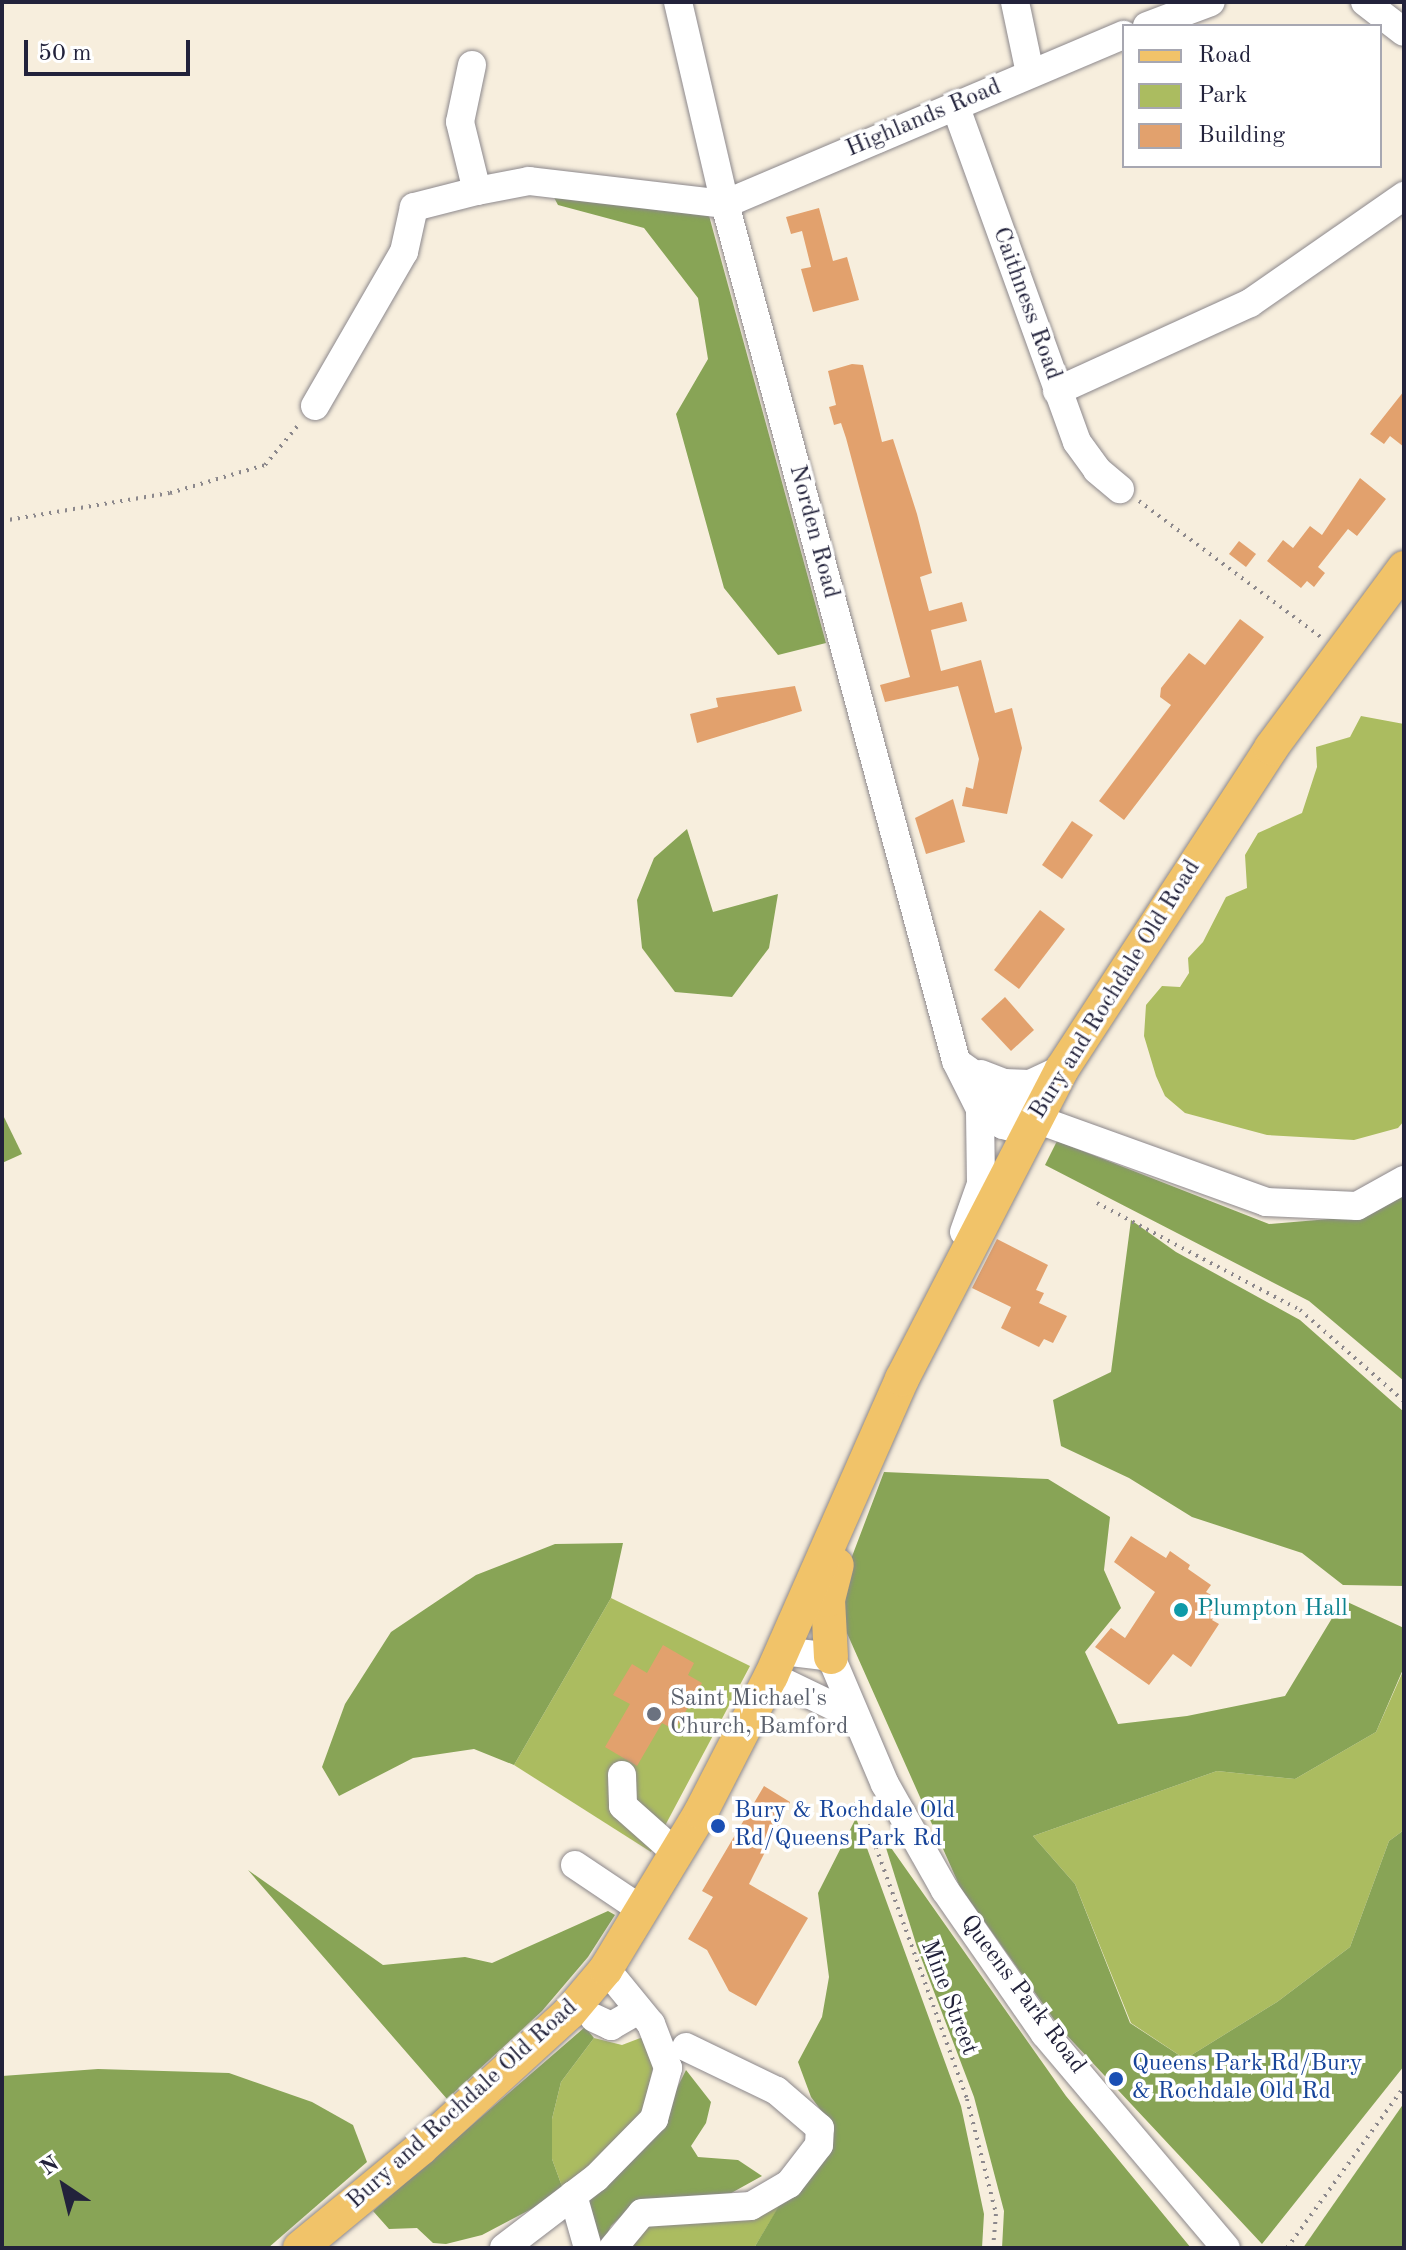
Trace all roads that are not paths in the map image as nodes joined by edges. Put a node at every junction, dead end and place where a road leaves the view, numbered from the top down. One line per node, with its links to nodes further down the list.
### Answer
1 (678, 2): 13 (street, Norden Road)
2 (1015, 2): 9 (street)
3 (1211, 2): 5 (street)
4 (1365, 2): 6 (street)
5 (1152, 24)
6 (1404, 32)
7 (1122, 36): 9 (street, Highlands Road)
8 (472, 65): 11 (street)
9 (1030, 73): 10 (street, Highlands Road)
10 (955, 105): 13 (street, Highlands Road); 14 (street, Caithness Road)
11 (477, 191): 13 (street); 15 (street)
12 (1404, 196): 14 (street)
13 (725, 204): 18 (street, Norden Road)
14 (1057, 391): 16 (street, Caithness Road)
15 (315, 406)
16 (1120, 489)
17 (1404, 568): 19 (main road, Bury and Rochdale Old Road)
18 (956, 1061): 19 (street); 20 (street, Norden Road); 21 (street)
19 (1062, 1069): 21 (main road, Bury and Rochdale Old Road)
20 (980, 1109): 21 (street); 23 (street)
21 (1032, 1125): 22 (street); 23 (main road, Bury and Rochdale Old Road)
22 (1404, 1180)
23 (940, 1301): 24 (main road, Bury and Rochdale Old Road)
24 (876, 1439): 25 (main road, Bury and Rochdale Old Road); 26 (main road, Bury and Rochdale Old Road)
25 (831, 1657): 26 (street); 27 (street, Queens Park Road)
26 (777, 1664): 27 (street); 29 (main road, Bury and Rochdale Old Road)
27 (856, 1717): 41 (street, Queens Park Road)
28 (622, 1775): 29 (street)
29 (676, 1853): 31 (main road, Bury and Rochdale Old Road)
30 (575, 1865): 31 (street)
31 (642, 1910): 32 (main road, Bury and Rochdale Old Road)
32 (606, 1969): 33 (street); 37 (main road, Bury and Rochdale Old Road)
33 (639, 2010): 34 (street); 36 (street)
34 (594, 2018)
35 (686, 2047): 40 (street)
36 (573, 2195): 38 (street); 39 (street)
37 (300, 2248)
38 (504, 2248)
39 (588, 2248)
40 (613, 2248)
41 (1226, 2248)

